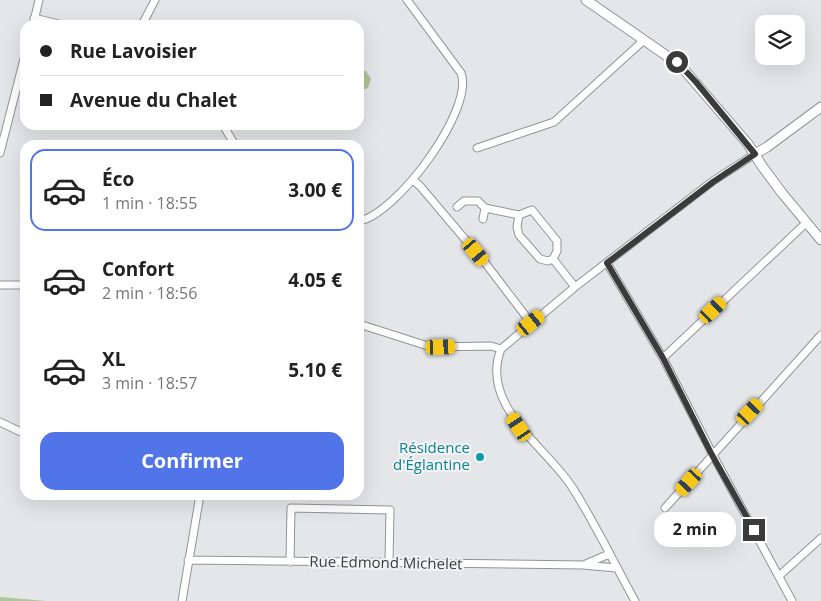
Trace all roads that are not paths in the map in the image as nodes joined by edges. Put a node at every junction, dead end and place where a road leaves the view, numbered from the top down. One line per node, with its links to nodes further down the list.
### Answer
1 (39, 0): 5 (street)
2 (155, 0): 6 (street)
3 (407, 0): 13 (street)
4 (586, 0): 7 (street)
5 (34, 20)
6 (145, 20)
7 (644, 40): 10 (street); 12 (street)
8 (20, 75): 11 (street)
9 (821, 107): 12 (street)
10 (477, 148)
11 (0, 153)
12 (755, 154): 19 (street); 22 (street)
13 (413, 180): 17 (street); 26 (street)
14 (457, 207): 15 (street)
15 (484, 208): 16 (street); 18 (street)
16 (519, 214): 21 (street); 21 (street)
17 (364, 219)
18 (483, 219)
19 (806, 223): 20 (street); 30 (street)
20 (821, 240)
21 (553, 259): 25 (street)
22 (607, 263): 25 (street); 30 (street)
23 (0, 285): 24 (street)
24 (20, 285)
25 (575, 287): 26 (street)
26 (531, 323): 29 (street)
27 (364, 326): 29 (street)
28 (821, 335): 33 (street)
29 (501, 349): 37 (street)
30 (663, 358): 33 (street)
31 (0, 422): 32 (street)
32 (20, 432)
33 (712, 455): 35 (street); 43 (street)
34 (199, 500): 38 (street)
35 (666, 508)
36 (821, 538): 43 (street)
37 (609, 554): 41 (street, Rue Edmond Michelet); 42 (street)
38 (188, 560): 39 (street, Rue Edmond Michelet); 44 (street)
39 (290, 562): 40 (street, Rue Edmond Michelet); 40 (street)
40 (389, 563): 41 (street, Rue Edmond Michelet)
41 (583, 565): 42 (street, Rue Edmond Michelet)
42 (616, 568): 45 (street)
43 (779, 576): 46 (street)
44 (182, 601)
45 (635, 601)
46 (792, 601)

